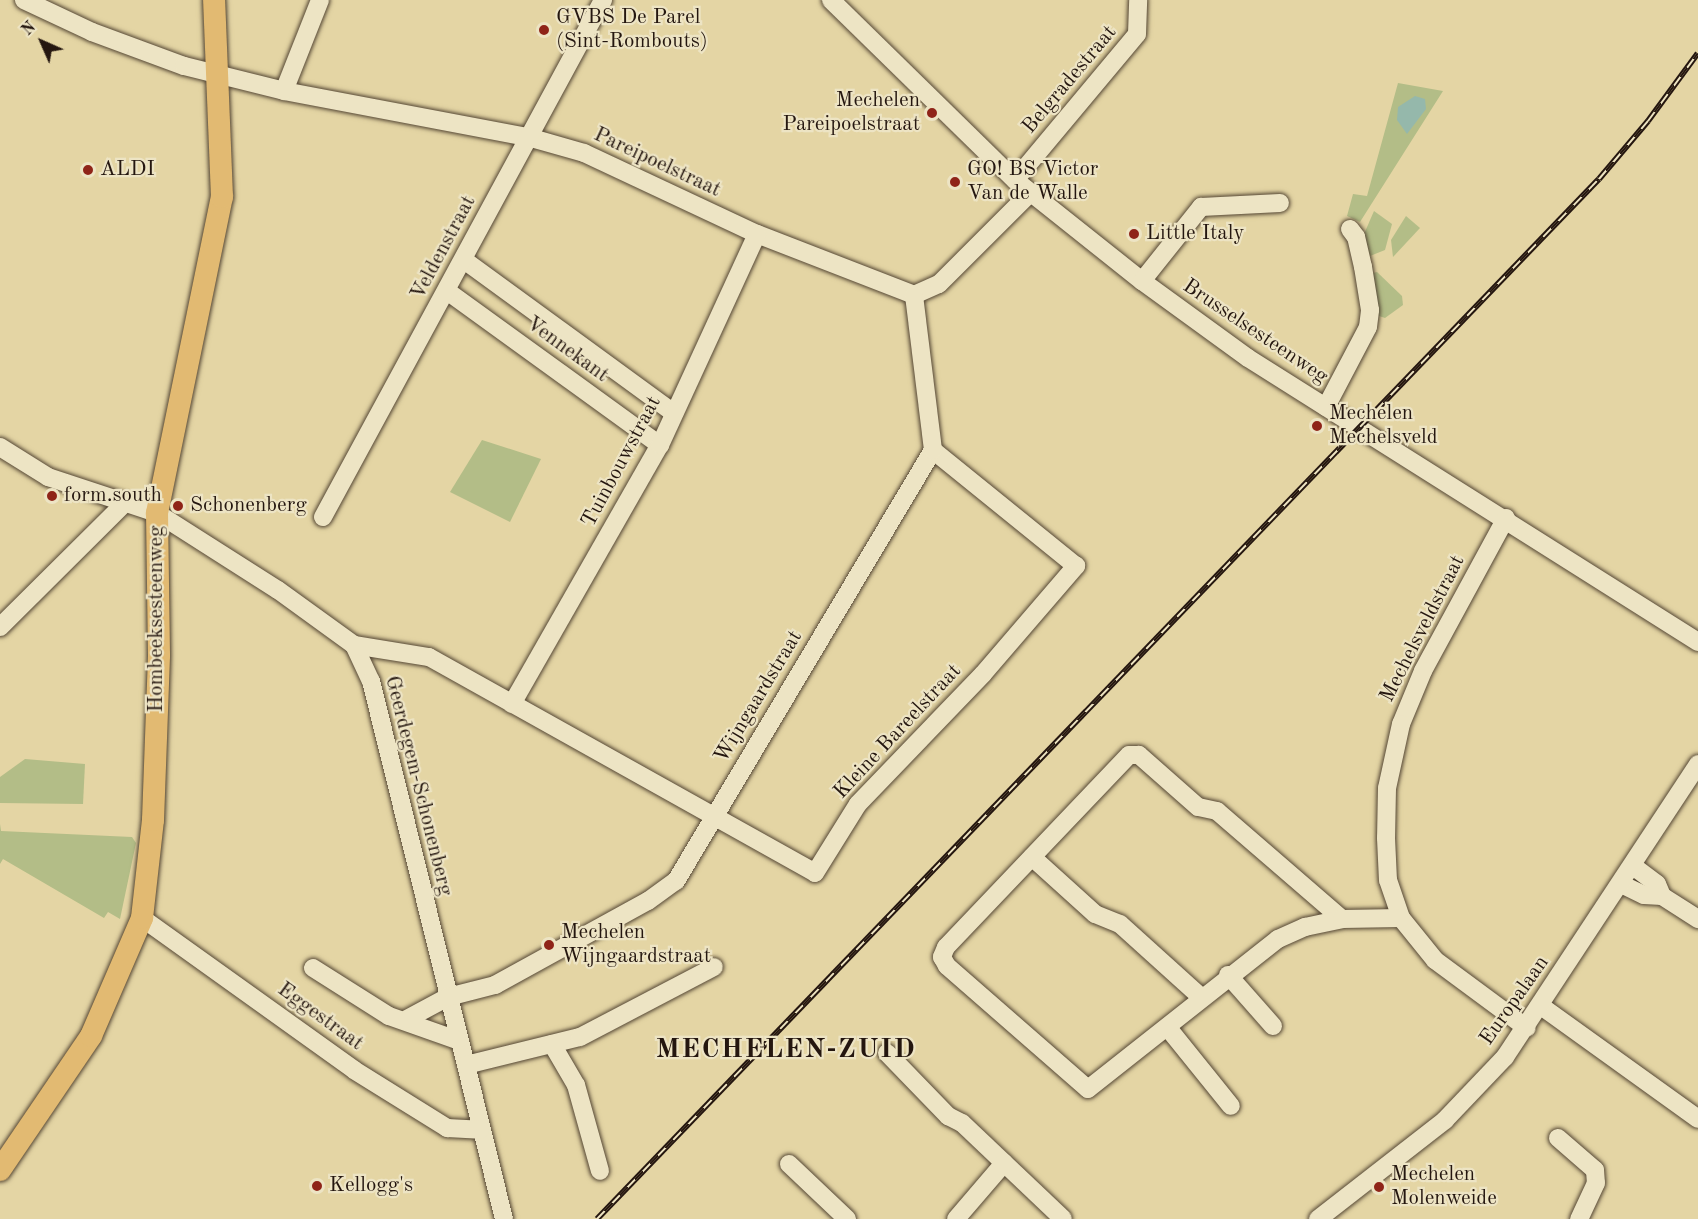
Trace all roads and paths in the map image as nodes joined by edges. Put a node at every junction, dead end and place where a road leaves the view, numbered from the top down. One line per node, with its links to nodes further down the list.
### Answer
1 (24, 0): 7 (street, Pareipoelstraat)
2 (214, 0): 7 (main road, Hombeeksesteenweg)
3 (320, 0): 8 (street)
4 (603, 0): 9 (street, Veldenstraat)
5 (831, 0): 10 (street, Brusselsesteenweg)
6 (1138, 0): 10 (street, Belgradestraat)
7 (219, 75): 8 (street, Pareipoelstraat); 25 (main road, Hombeeksesteenweg)
8 (284, 91): 9 (street, Pareipoelstraat)
9 (528, 137): 14 (street, Pareipoelstraat); 15 (street, Veldenstraat)
10 (1015, 180): 11 (street, Brusselsesteenweg)
11 (1030, 193): 16 (street, Brusselsesteenweg); 18 (street)
12 (1281, 203): 16 (street)
13 (1350, 229): 19 (street)
14 (757, 234): 18 (street, Pareipoelstraat); 20 (street, Tuinbouwstraat)
15 (464, 260): 17 (street, Veldenstraat); 20 (street, Vennekant)
16 (1142, 281): 19 (street, Brusselsesteenweg)
17 (447, 291): 21 (street, Vennekant); 26 (street, Veldenstraat)
18 (914, 295): 23 (street)
19 (1326, 408): 27 (street, Brusselsesteenweg)
20 (674, 413): 21 (street, Tuinbouwstraat)
21 (660, 446): 31 (street, Tuinbouwstraat)
22 (0, 447): 24 (street, Geerdegem-Schonenberg)
23 (933, 450): 33 (street, Wijngaardstraat); 33 (street, Kleine Bareelstraat)
24 (124, 504): 25 (street, Geerdegem-Schonenberg); 28 (street)
25 (157, 513): 30 (street, Geerdegem-Schonenberg); 38 (main road, Hombeeksesteenweg)
26 (323, 517)
27 (1506, 518): 29 (street, Brusselsesteenweg); 39 (street, Mechelsveldstraat)
28 (0, 627)
29 (1698, 642)
30 (354, 645): 31 (street, Kleine Bareelstraat); 45 (street, Geerdegem-Schonenberg)
31 (512, 704): 33 (street, Kleine Bareelstraat)
32 (1698, 764): 35 (street, Europalaan)
33 (713, 817): 45 (street, Wijngaardstraat)
34 (1032, 857): 40 (street); 46 (street); 50 (street)
35 (1633, 866): 36 (street, Europalaan); 37 (street)
36 (1621, 884): 37 (street); 47 (street, Europalaan)
37 (1662, 896): 41 (street)
38 (142, 918): 58 (street, Eggestraat); 62 (main road, Hombeeksesteenweg)
39 (1401, 918): 40 (street); 51 (street, Mechelsveldstraat)
40 (1342, 919): 44 (street)
41 (1698, 919)
42 (714, 967): 53 (street)
43 (313, 968): 48 (street)
44 (1228, 975): 46 (street); 49 (street)
45 (448, 997): 48 (street, Wijngaardstraat); 52 (street, Geerdegem-Schonenberg)
46 (1202, 998): 50 (street)
47 (1541, 1006): 51 (street, Europalaan); 57 (street)
48 (407, 1019): 52 (street)
49 (1273, 1026)
50 (1168, 1028): 56 (street)
51 (1527, 1028): 64 (street, Europalaan)
52 (457, 1040): 55 (street, Geerdegem-Schonenberg)
53 (552, 1044): 55 (street); 63 (street)
54 (887, 1053): 61 (street)
55 (466, 1065): 58 (street, Geerdegem-Schonenberg)
56 (1231, 1106)
57 (1698, 1119)
58 (480, 1130): 65 (street, Geerdegem-Schonenberg)
59 (1558, 1138): 69 (street)
60 (789, 1164): 66 (street)
61 (1004, 1164): 67 (street); 68 (street)
62 (0, 1170)
63 (600, 1171)
64 (1322, 1218)
65 (504, 1219)
66 (847, 1219)
67 (956, 1219)
68 (1063, 1219)
69 (1579, 1219)

